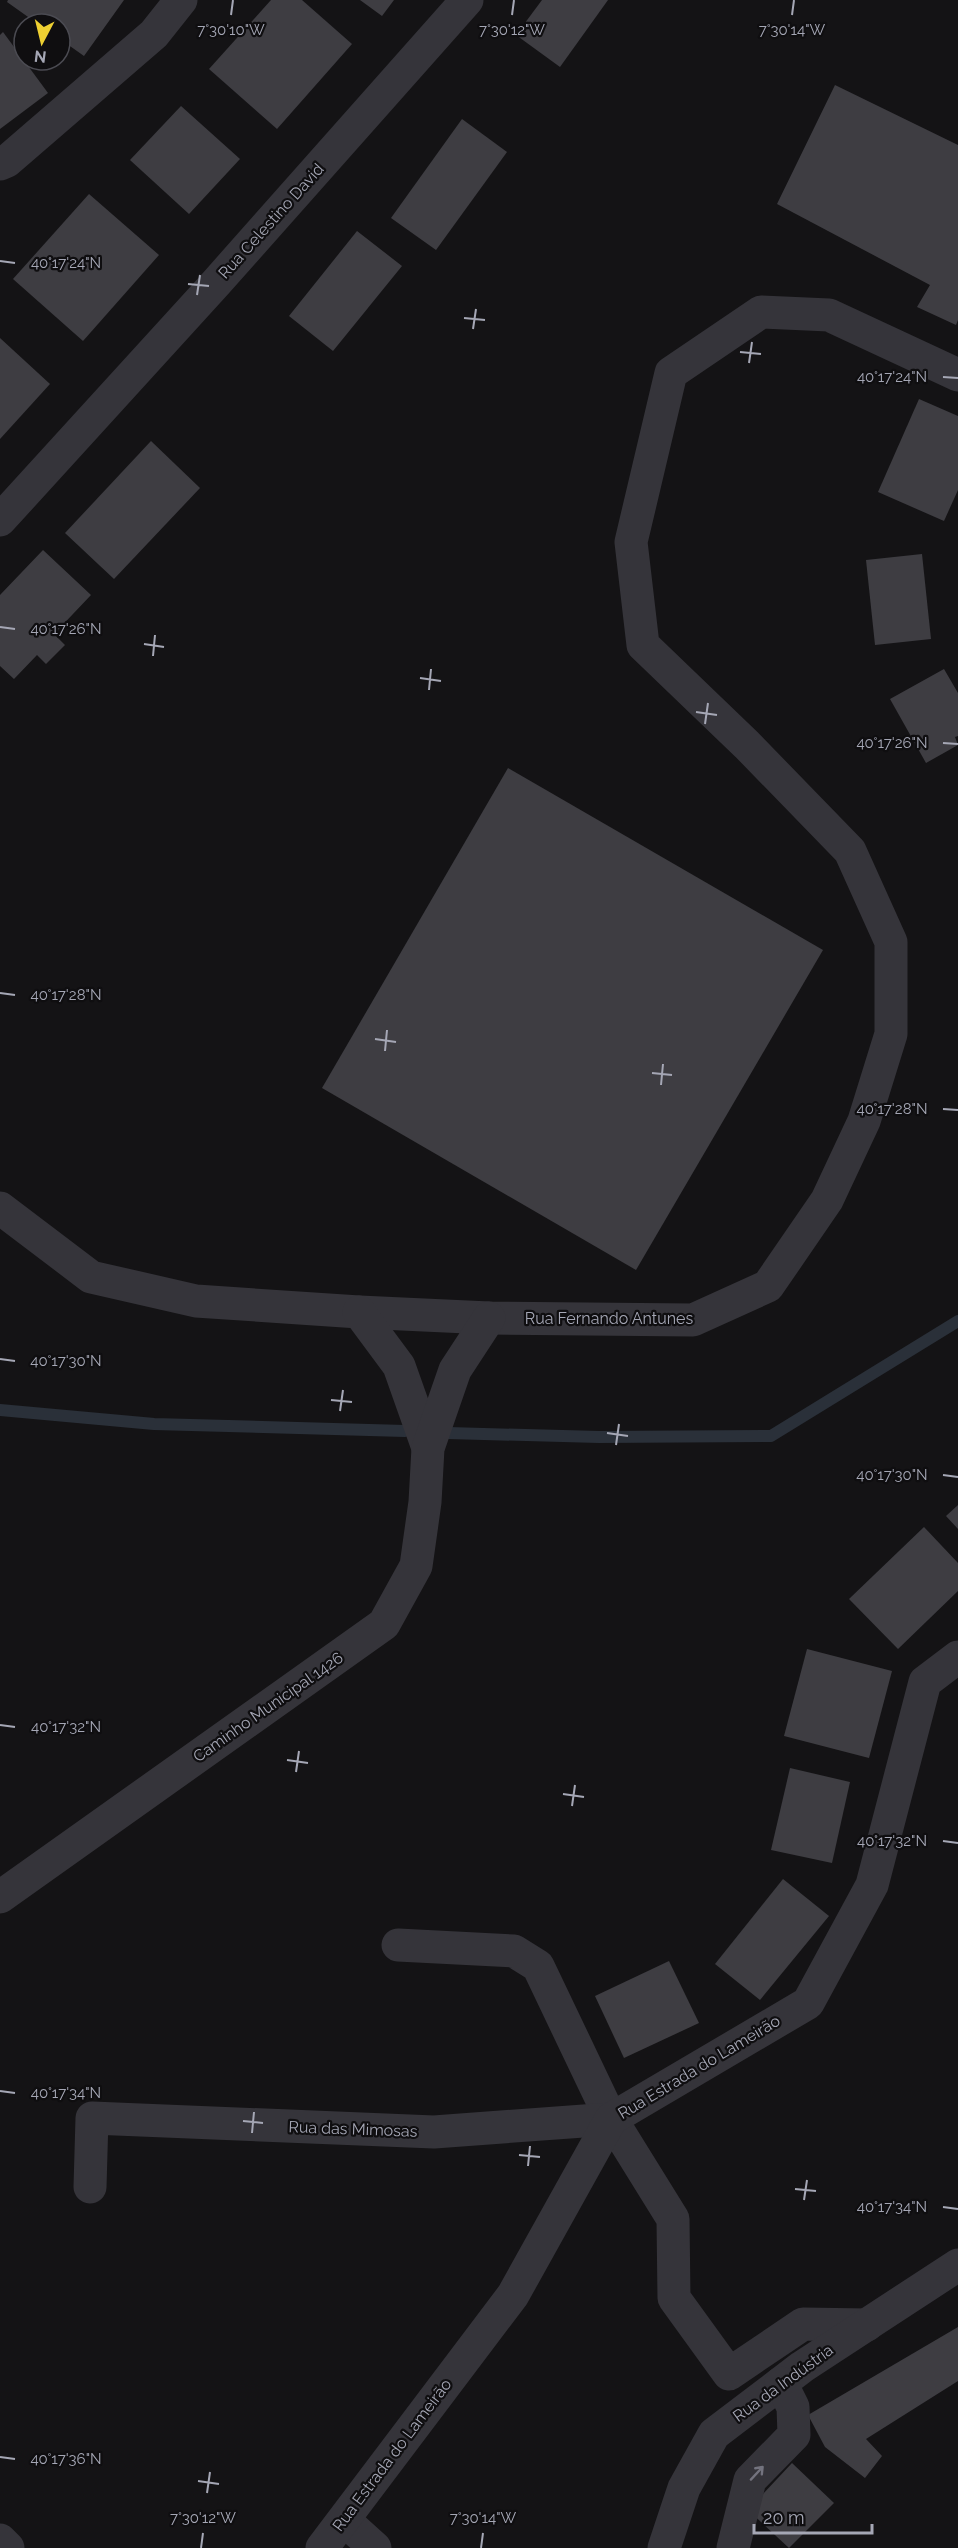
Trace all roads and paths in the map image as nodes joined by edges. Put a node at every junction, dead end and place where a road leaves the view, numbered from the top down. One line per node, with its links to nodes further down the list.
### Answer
1 (181, 0): 3 (street)
2 (467, 0): 5 (street, Rua Celestino David)
3 (0, 164)
4 (958, 375): 8 (street, Rua Fernando Antunes)
5 (0, 520)
6 (0, 1208): 7 (street, Rua Fernando Antunes)
7 (359, 1312): 8 (street, Rua Fernando Antunes); 9 (street, Caminho Municipal 1426)
8 (489, 1318): 9 (street, Caminho Municipal 1426)
9 (428, 1448): 11 (street, Caminho Municipal 1426)
10 (958, 1657): 13 (street, Rua Estrada do Lameirão)
11 (0, 1897)
12 (398, 1945): 13 (street)
13 (612, 2119): 14 (street, Rua das Mimosas); 16 (street); 18 (street, Rua Estrada do Lameirão)
14 (90, 2187)
15 (958, 2265): 16 (street, Rua da Indústria)
16 (867, 2325): 17 (street, Rua da Indústria)
17 (781, 2383): 23 (street, Rua da Indústria); 24 (street, one-way to 17)
18 (344, 2520): 21 (street, Rua Estrada do Lameirão); 22 (street)
19 (0, 2540): 20 (street)
20 (8, 2548)
21 (322, 2548)
22 (375, 2548)
23 (664, 2548)
24 (733, 2548)

